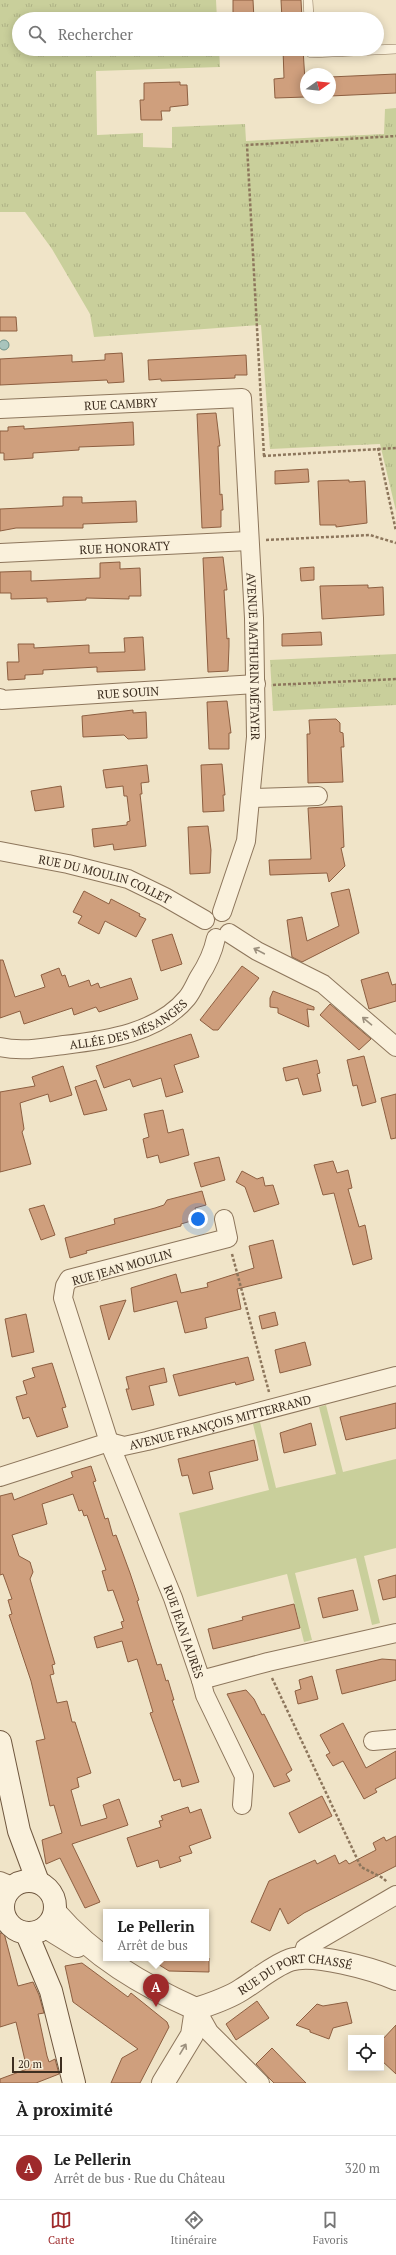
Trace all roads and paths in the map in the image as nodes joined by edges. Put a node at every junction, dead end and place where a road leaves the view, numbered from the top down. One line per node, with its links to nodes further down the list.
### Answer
1 (308, 0): 2 (lane)
2 (309, 12)
3 (396, 49): 4 (lane)
4 (384, 50)
5 (396, 136): 10 (path)
6 (242, 398): 7 (street, RUE CAMBRY); 11 (street, AVENUE MATHURIN MÉTAYER)
7 (0, 409)
8 (378, 448): 9 (path); 10 (path); 12 (path)
9 (396, 448)
10 (264, 456): 11 (path)
11 (246, 458): 13 (street, AVENUE MATHURIN MÉTAYER)
12 (396, 531)
13 (249, 541): 14 (path); 15 (street, RUE HONORATY); 17 (street, AVENUE MATHURIN MÉTAYER)
14 (396, 543)
15 (0, 553)
16 (396, 679): 17 (path)
17 (256, 684): 18 (street, RUE SOUIN); 20 (street, AVENUE MATHURIN MÉTAYER)
18 (0, 698)
19 (318, 796): 20 (street)
20 (251, 798): 22 (street, AVENUE MATHURIN MÉTAYER)
21 (0, 850): 23 (street, RUE DU MOULIN COLLET)
22 (222, 912): 23 (street); 24 (street)
23 (205, 920): 24 (street)
24 (223, 935): 25 (street, ALLÉE DES MÉSANGES); 26 (street, one-way to 24)
25 (0, 1047)
26 (396, 1047)
27 (224, 1219): 28 (street)
28 (228, 1238): 30 (path); 31 (street, RUE JEAN MOULIN)
29 (396, 1376): 30 (street, AVENUE FRANÇOIS MITTERRAND)
30 (273, 1409): 31 (street, AVENUE FRANÇOIS MITTERRAND)
31 (109, 1442): 32 (street, AVENUE FRANÇOIS MITTERRAND); 35 (street, RUE JEAN JAURÈS)
32 (0, 1477)
33 (396, 1633): 34 (street, RUE JEAN JAURÈS)
34 (268, 1662): 35 (street, RUE JEAN JAURÈS); 40 (path)
35 (201, 1680): 39 (street)
36 (396, 1740): 37 (street)
37 (373, 1741)
38 (0, 1742): 41 (street)
39 (242, 1805)
40 (394, 1891): 43 (street)
41 (9, 1895): 42 (street); 42 (street)
42 (43, 1925): 44 (street); 48 (street)
43 (302, 1956): 46 (street, RUE DU PORT CHASSÉ); 47 (street, RUE DU PORT CHASSÉ)
44 (103, 1958)
45 (109, 1961): 47 (street)
46 (396, 1979)
47 (196, 2009): 49 (street, one-way to 47); 50 (street)
48 (74, 2083)
49 (163, 2083)
50 (260, 2083)

